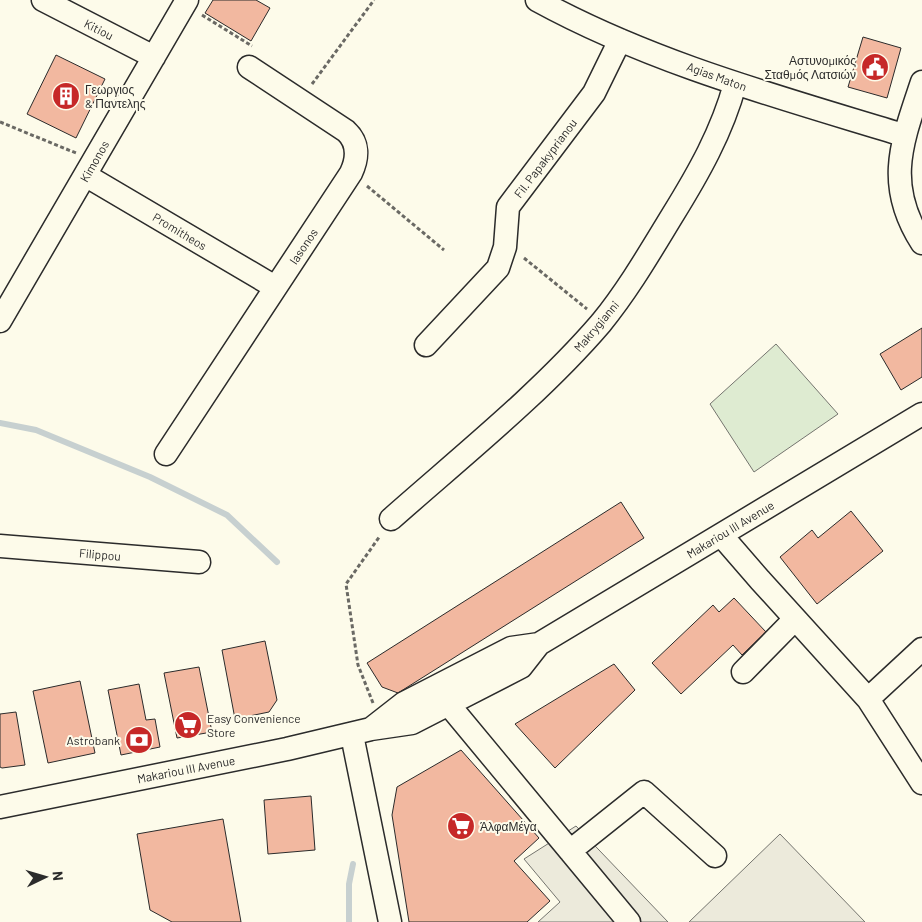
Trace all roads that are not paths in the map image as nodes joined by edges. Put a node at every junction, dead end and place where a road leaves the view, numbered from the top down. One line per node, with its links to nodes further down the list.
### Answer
1 (43, 0): 5 (street, Kitiou)
2 (537, 0): 4 (street, Agias Maton)
3 (186, 2): 5 (street, Kimonos)
4 (620, 40): 8 (street, Agias Maton); 14 (street, Fil. Papakyprianou)
5 (154, 57): 10 (street, Kimonos)
6 (249, 67): 12 (street, Iasonos)
7 (922, 82): 9 (street)
8 (735, 84): 9 (street, Agias Maton); 17 (street, Makrygianni)
9 (904, 135): 11 (street)
10 (90, 167): 12 (street, Promitheos); 13 (street, Kimonos)
11 (922, 243)
12 (275, 287): 16 (street, Iasonos)
13 (0, 321)
14 (426, 345)
15 (922, 414): 18 (street, Makariou III Avenue)
16 (166, 454)
17 (391, 519)
18 (721, 535): 21 (street); 22 (street, Makariou III Avenue)
19 (0, 546): 20 (street, Filippou)
20 (199, 562)
21 (796, 619): 24 (street); 25 (street)
22 (539, 644): 26 (street, Makariou III Avenue); 27 (street, Makariou III Avenue)
23 (922, 649): 25 (street)
24 (743, 672)
25 (868, 699): 28 (street)
26 (450, 705): 27 (street, Makariou III Avenue); 30 (street)
27 (367, 729): 29 (street, Makariou III Avenue); 32 (street)
28 (922, 783)
29 (0, 807)
30 (570, 851): 31 (street); 33 (street)
31 (715, 856)
32 (390, 922)
33 (629, 922)

